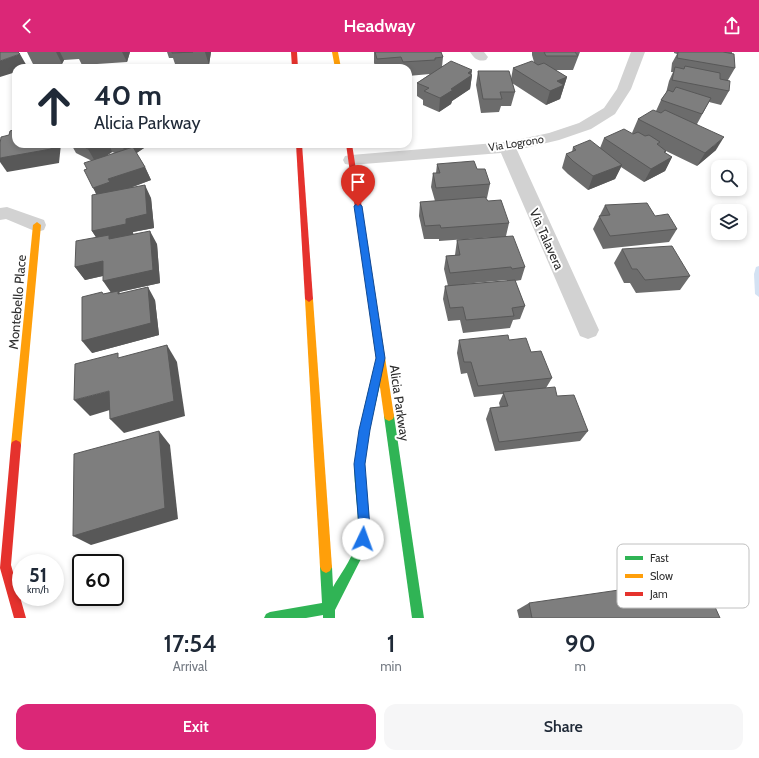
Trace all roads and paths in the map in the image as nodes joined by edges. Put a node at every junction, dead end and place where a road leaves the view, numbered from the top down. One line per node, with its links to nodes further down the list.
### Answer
1 (294, 52): 4 (main road)
2 (335, 52): 5 (main road)
3 (638, 52): 6 (street, Via Logrono)
4 (295, 64)
5 (337, 64)
6 (507, 147): 9 (street, Via Logrono); 12 (street, Via Talavera)
7 (299, 148): 14 (main road)
8 (350, 148): 9 (main road, Alicia Parkway)
9 (351, 160): 13 (main road, Alicia Parkway)
10 (0, 214): 11 (street)
11 (37, 225): 15 (main road, Montebello Place)
12 (588, 330)
13 (380, 358): 14 (main road); 19 (main road, Alicia Parkway)
14 (328, 608): 16 (main road); 17 (main road); 18 (main road)
15 (20, 618)
16 (270, 618)
17 (329, 618)
18 (335, 618)
19 (418, 618)

